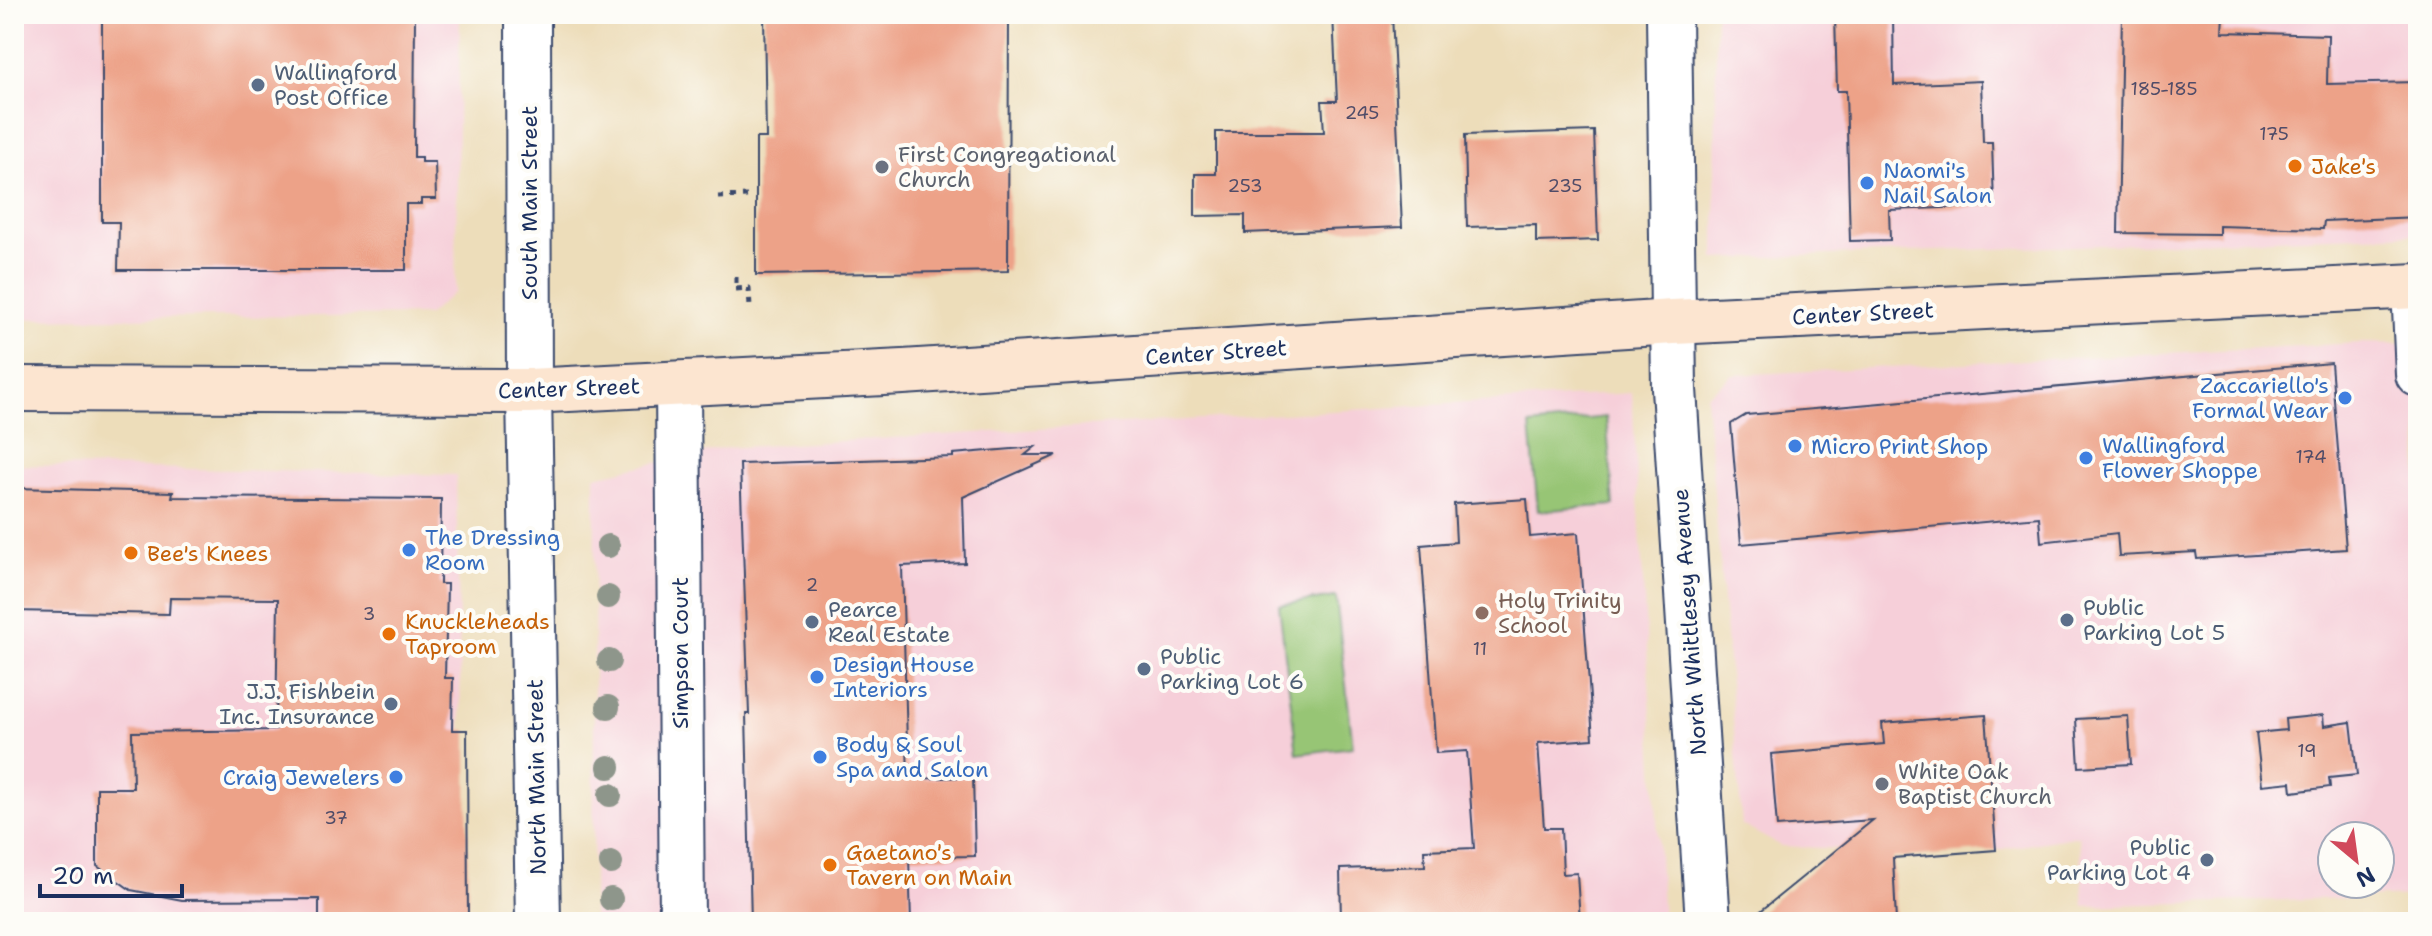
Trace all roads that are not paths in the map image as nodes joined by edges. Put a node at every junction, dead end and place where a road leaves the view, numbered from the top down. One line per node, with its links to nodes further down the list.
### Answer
1 (528, 14): 8 (street, South Main Street)
2 (1669, 14): 4 (street, North Whittlesey Avenue)
3 (2416, 286): 4 (main road, Center Street); 5 (street)
4 (1673, 322): 6 (main road, Center Street); 11 (street, North Whittlesey Avenue)
5 (2418, 374)
6 (678, 384): 8 (main road, Center Street); 10 (street, Simpson Court)
7 (14, 389): 8 (main road, Center Street)
8 (529, 391): 9 (street, North Main Street)
9 (538, 922)
10 (682, 922)
11 (1708, 922)

